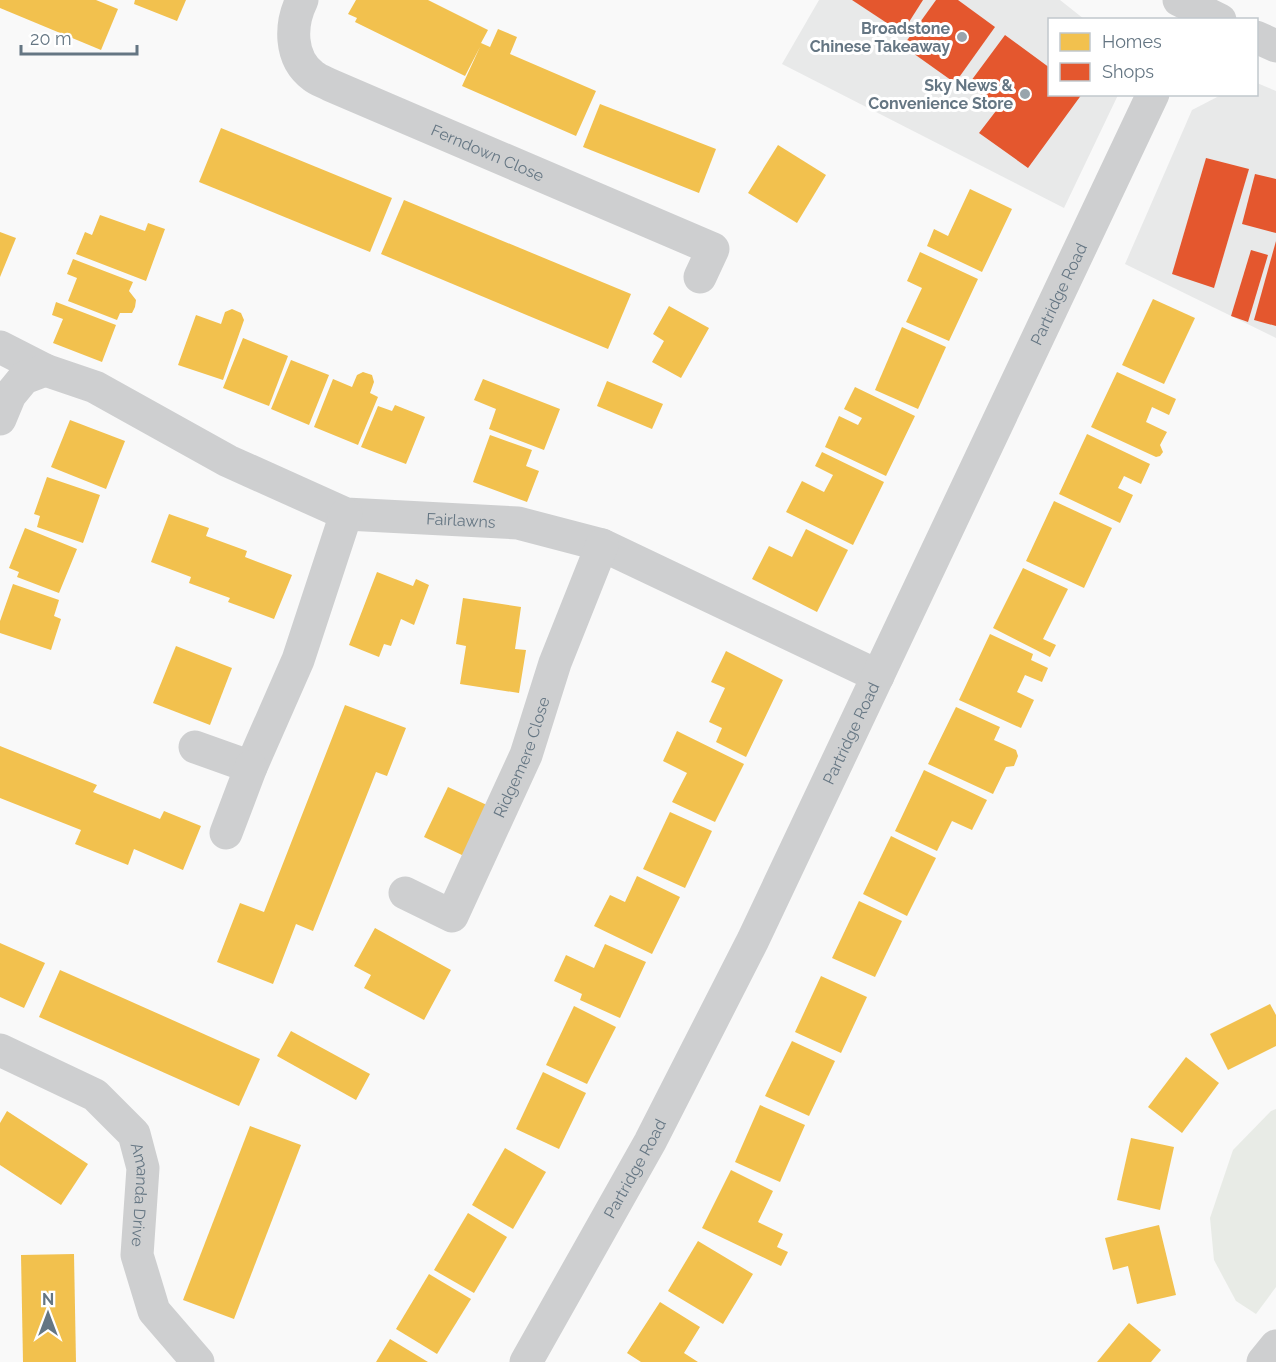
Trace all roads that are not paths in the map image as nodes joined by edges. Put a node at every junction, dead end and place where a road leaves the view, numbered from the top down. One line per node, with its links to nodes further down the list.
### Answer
1 (302, 0): 5 (street, Ferndown Close)
2 (1258, 37): 3 (street)
3 (1276, 46)
4 (1153, 96): 11 (street, Partridge Road)
5 (700, 278)
6 (0, 347): 7 (street, Fairlawns)
7 (45, 370): 8 (street); 9 (street, Fairlawns)
8 (0, 418)
9 (346, 514): 10 (street, Fairlawns); 13 (street)
10 (602, 544): 11 (street, Fairlawns); 15 (street, Ridgemere Close)
11 (878, 676): 19 (street, Partridge Road)
12 (195, 747): 13 (street)
13 (251, 767): 14 (street)
14 (226, 833)
15 (405, 893)
16 (0, 1050): 18 (street, Amanda Drive)
17 (1276, 1346): 20 (street)
18 (198, 1362)
19 (526, 1362)
20 (1263, 1362)

